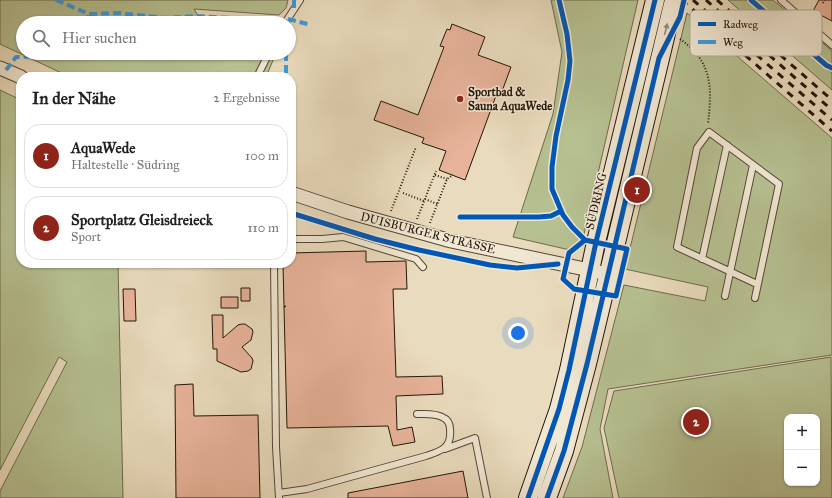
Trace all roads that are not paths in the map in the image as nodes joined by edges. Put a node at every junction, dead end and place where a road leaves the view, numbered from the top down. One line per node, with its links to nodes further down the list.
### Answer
1 (300, 0): 6 (lane)
2 (654, 0): 20 (main road, SÜDRING)
3 (674, 0): 22 (main road, one-way to 3)
4 (781, 0): 5 (lane)
5 (792, 10)
6 (289, 16)
7 (822, 36): 8 (lane)
8 (832, 45)
9 (266, 60): 11 (lane)
10 (0, 68): 12 (street)
11 (260, 72)
12 (16, 75)
13 (727, 145): 14 (lane); 17 (lane); 17 (lane)
14 (753, 165): 21 (lane); 23 (lane)
15 (296, 195): 20 (street, DUISBURGER STRASSE)
16 (296, 239): 18 (lane)
17 (702, 259): 21 (lane)
18 (423, 267)
19 (274, 268): 28 (lane)
20 (590, 270): 22 (street); 30 (main road, SÜDRING)
21 (730, 272): 23 (lane); 24 (lane)
22 (609, 274): 31 (main road)
23 (757, 284): 25 (lane)
24 (725, 296)
25 (755, 298)
26 (417, 414): 27 (lane)
27 (441, 451): 28 (lane); 29 (lane)
28 (279, 495)
29 (487, 498)
30 (528, 498)
31 (547, 498)

